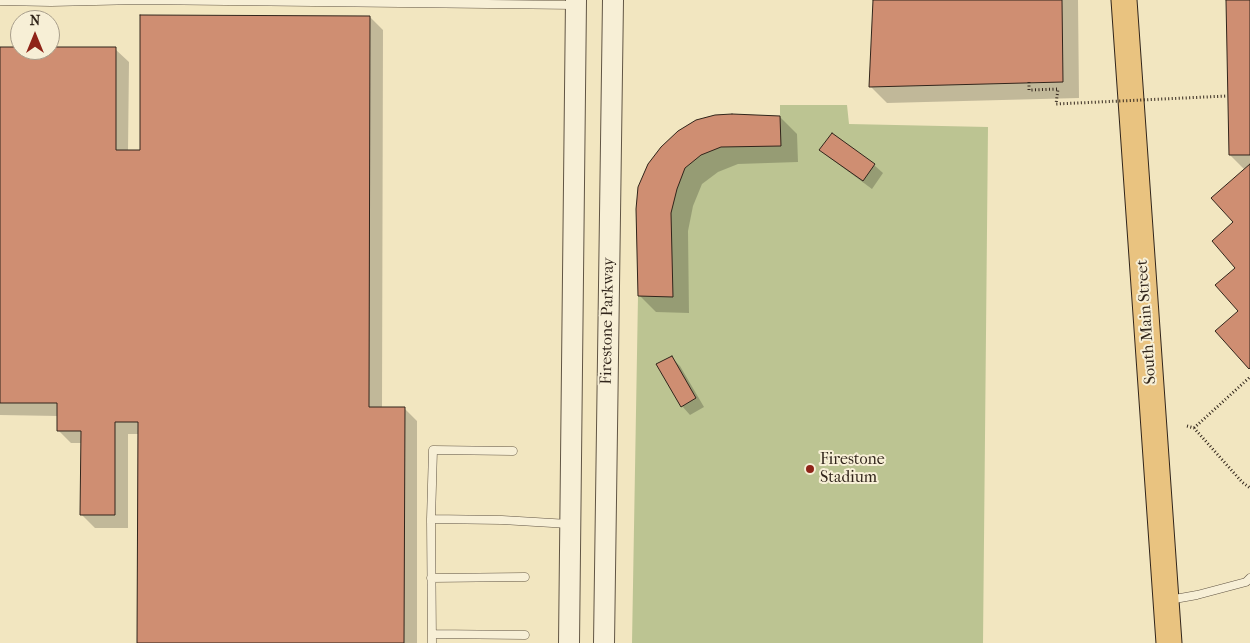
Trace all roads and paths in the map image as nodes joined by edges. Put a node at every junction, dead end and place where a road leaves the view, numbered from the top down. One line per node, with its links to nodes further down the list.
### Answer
1 (613, 0): 22 (street, Firestone Parkway)
2 (1124, 0): 17 (main road, South Main Street)
3 (0, 1): 4 (lane)
4 (576, 2): 13 (street)
5 (1029, 82): 6 (path, bridge)
6 (1227, 96)
7 (1250, 377): 9 (path)
8 (1187, 426): 9 (path)
9 (1194, 428): 11 (path)
10 (513, 451): 12 (lane)
11 (1250, 488)
12 (431, 519): 13 (lane); 15 (lane)
13 (571, 524): 21 (street)
14 (525, 577): 15 (lane)
15 (432, 578): 18 (lane)
16 (1250, 578): 17 (lane)
17 (1166, 600): 23 (main road, South Main Street)
18 (432, 634): 19 (lane); 20 (lane)
19 (525, 635)
20 (432, 643)
21 (569, 643)
22 (604, 643)
23 (1169, 643)

